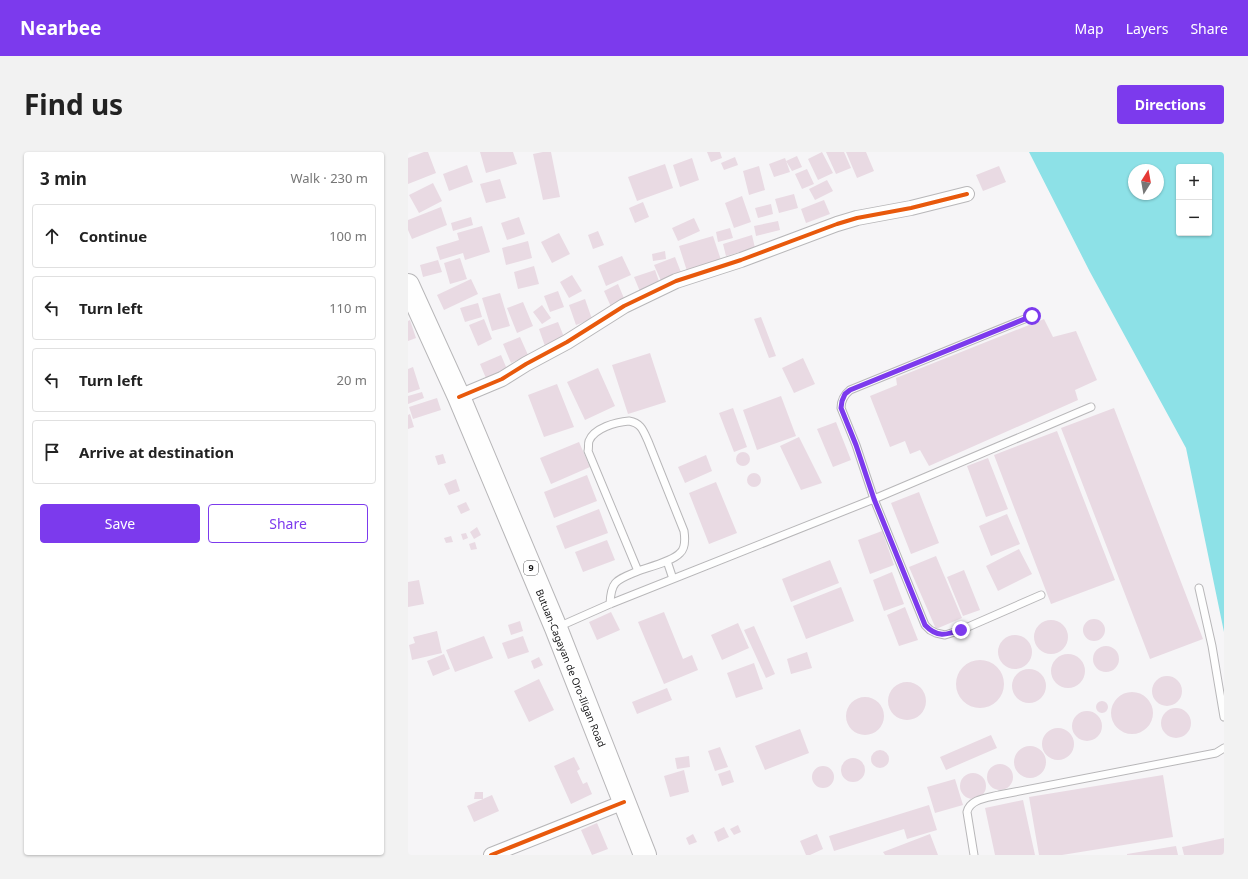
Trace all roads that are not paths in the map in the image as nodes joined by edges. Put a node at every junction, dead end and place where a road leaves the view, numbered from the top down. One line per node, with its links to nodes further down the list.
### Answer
1 (967, 194): 4 (street)
2 (408, 285): 4 (highway, Butuan-Cagayan de Oro-Iligan Road / 9)
3 (1032, 316): 6 (lane)
4 (459, 397): 13 (highway, Butuan-Cagayan de Oro-Iligan Road / 9)
5 (1091, 407): 6 (lane)
6 (874, 499): 9 (lane); 11 (lane)
7 (667, 561): 8 (lane); 8 (lane); 9 (lane)
8 (638, 571): 12 (lane)
9 (673, 579): 12 (lane)
10 (1199, 588): 14 (lane)
11 (1041, 595)
12 (610, 604): 13 (lane)
13 (556, 628): 16 (highway, Butuan-Cagayan de Oro-Iligan Road / 9)
14 (1224, 717)
15 (1224, 748): 19 (lane)
16 (624, 802): 17 (street); 18 (highway, Butuan-Cagayan de Oro-Iligan Road / 9)
17 (491, 855)
18 (645, 855)
19 (974, 855)

